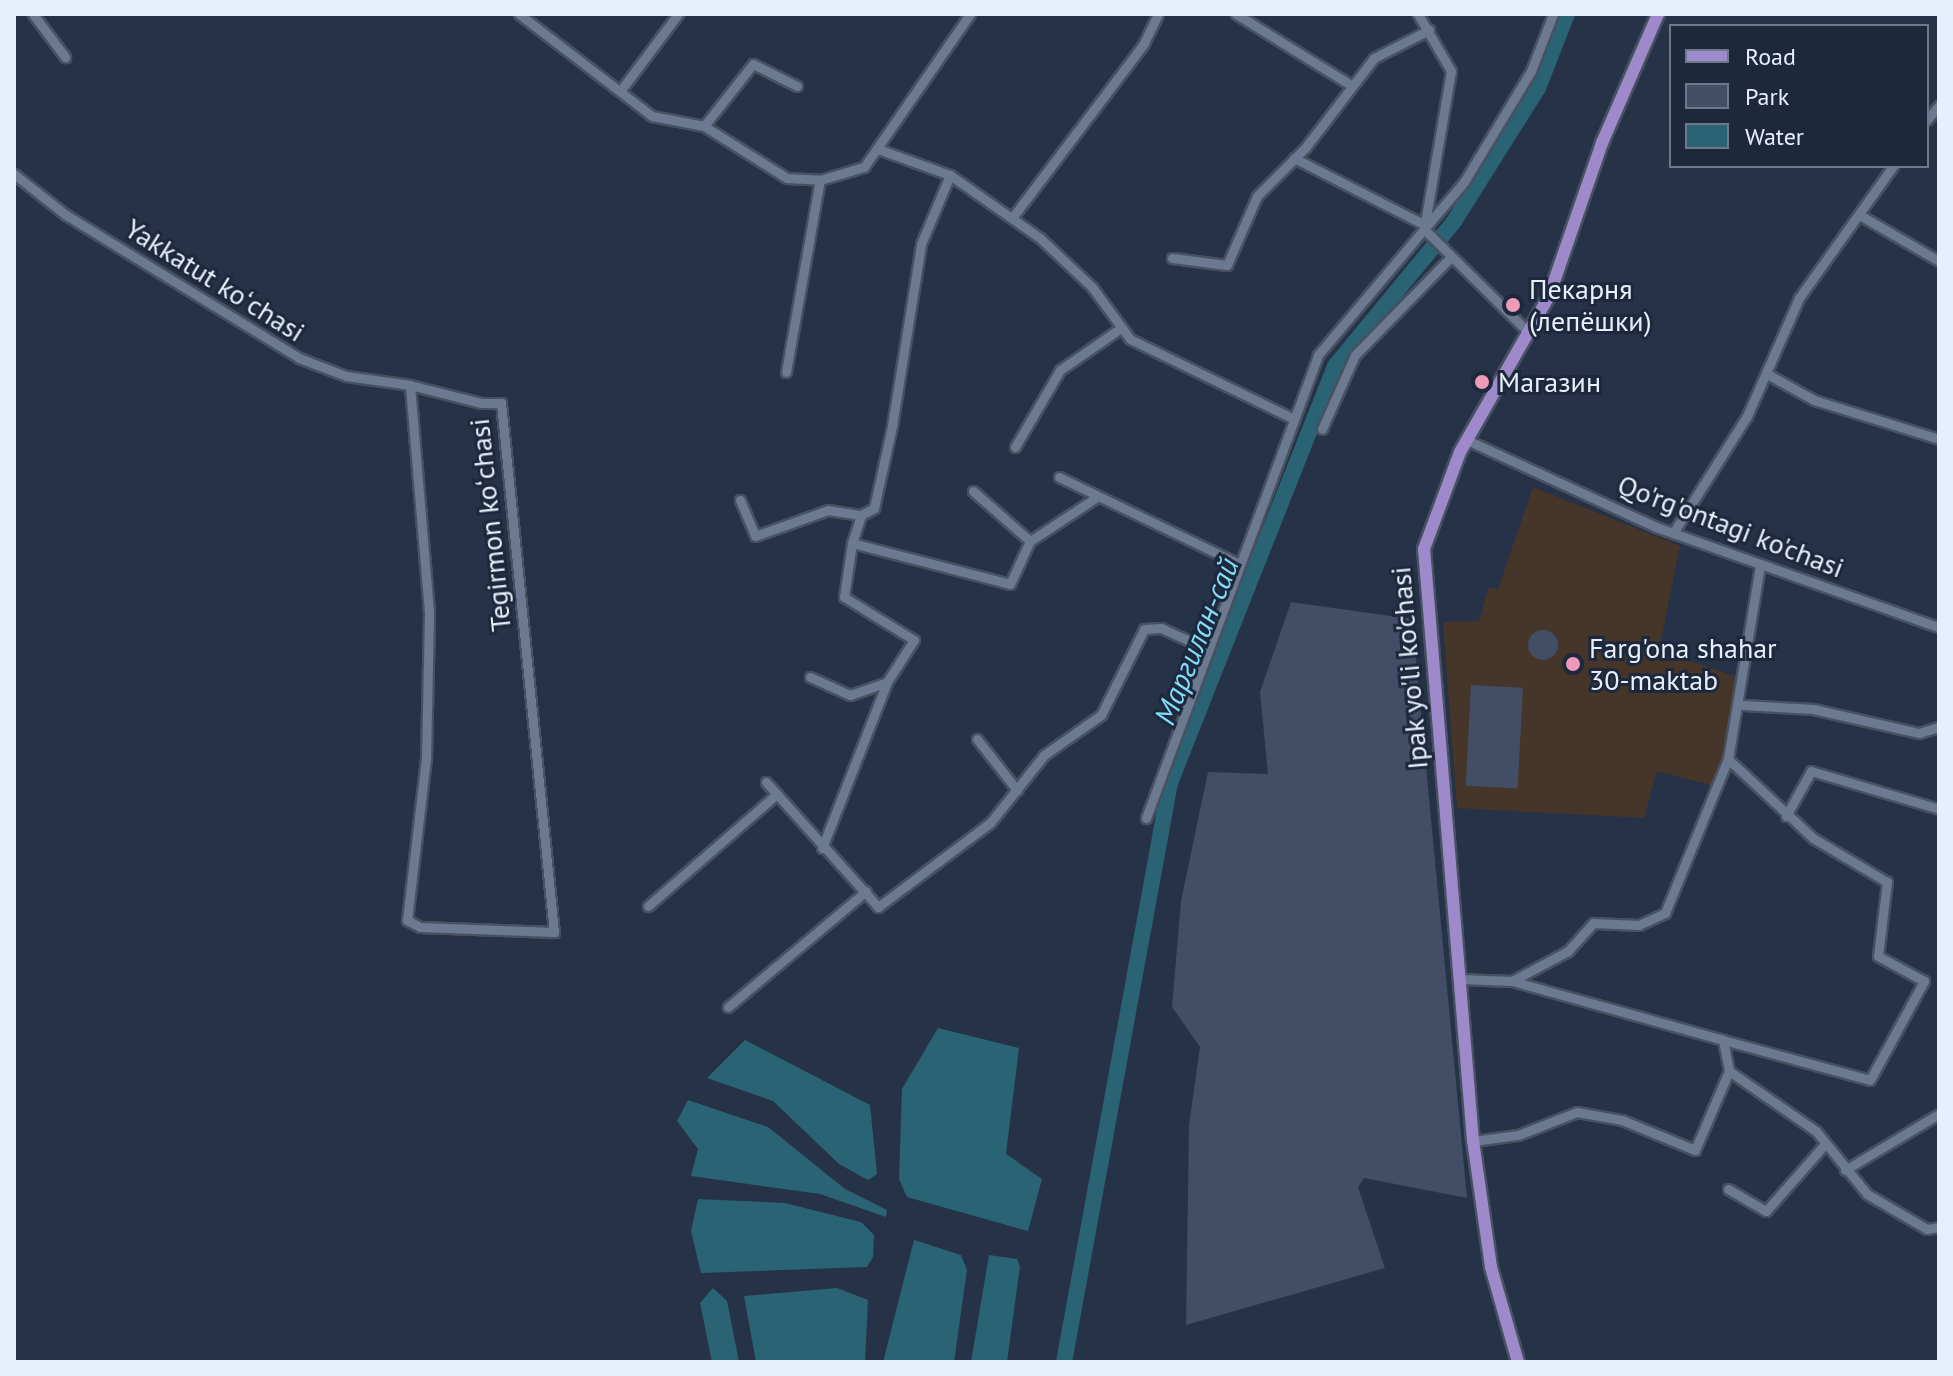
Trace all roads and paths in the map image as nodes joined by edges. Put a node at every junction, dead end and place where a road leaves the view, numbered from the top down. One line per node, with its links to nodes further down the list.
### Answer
1 (33, 14): 11 (street)
2 (519, 14): 14 (street)
3 (678, 14): 14 (street)
4 (970, 14): 16 (street)
5 (1158, 14): 23 (street)
6 (1236, 14): 12 (street)
7 (1418, 14): 10 (street)
8 (1553, 14): 24 (street)
9 (1658, 14): 29 (main road, Ipak yo'li ko'chasi)
10 (1429, 30): 12 (street); 24 (street)
11 (65, 57)
12 (1351, 85): 17 (street)
13 (797, 86): 15 (street)
14 (621, 90): 15 (street)
15 (704, 126): 21 (street)
16 (878, 149): 20 (street); 21 (street)
17 (1294, 158): 24 (street); 26 (street)
18 (1892, 168): 22 (street)
19 (14, 174): 32 (street, Yakkatut koʻchasi)
20 (950, 175): 23 (street); 42 (street)
21 (820, 180): 30 (street)
22 (1863, 217): 27 (street); 31 (street)
23 (1012, 218): 28 (street)
24 (1425, 228): 25 (street); 33 (street)
25 (1451, 257): 29 (street); 34 (street)
26 (1172, 258)
27 (1939, 261)
28 (1118, 330): 33 (street); 37 (street)
29 (1527, 331): 36 (main road, Ipak yo'li ko'chasi)
30 (786, 372)
31 (1769, 375): 35 (street); 43 (street)
32 (410, 385): 32 (street, Tegirmon koʻchasi)
33 (1294, 419): 46 (street)
34 (1322, 429)
35 (1939, 439)
36 (1467, 440): 43 (street, Qo'rg'ontagi ko'chasi); 65 (main road, Ipak yo'li ko'chasi)
37 (1015, 447)
38 (1059, 477): 40 (street)
39 (973, 491): 44 (street)
40 (1094, 499): 44 (street); 46 (street)
41 (740, 500): 42 (street)
42 (861, 515): 45 (street)
43 (1673, 533): 47 (street, Qo'rg'ontagi ko'chasi)
44 (1030, 541): 45 (street)
45 (852, 543): 51 (street)
46 (1239, 564): 49 (street)
47 (1760, 565): 48 (street, Qo'rg'ontagi ko'chasi); 52 (street)
48 (1939, 627)
49 (1205, 648): 57 (street); 61 (street)
50 (810, 677): 51 (street)
51 (887, 682): 62 (street)
52 (1743, 705): 53 (street); 55 (street)
53 (1939, 727)
54 (977, 739): 57 (street)
55 (1728, 759): 60 (street); 66 (street)
56 (766, 782): 58 (street)
57 (1017, 790): 63 (street)
58 (777, 794): 62 (street); 64 (street)
59 (1939, 809): 60 (street)
60 (1786, 816): 68 (street)
61 (1146, 818)
62 (822, 848): 63 (street)
63 (866, 891): 67 (street)
64 (648, 906)
65 (1460, 979): 66 (street); 71 (main road, Ipak yo'li ko'chasi)
66 (1512, 981): 68 (street)
67 (728, 1007)
68 (1723, 1040): 69 (street)
69 (1729, 1071): 71 (street); 72 (street)
70 (1939, 1114): 73 (street)
71 (1473, 1141): 76 (main road, Ipak yo'li ko'chasi)
72 (1825, 1144): 73 (street); 74 (street)
73 (1845, 1170): 75 (street)
74 (1728, 1189)
75 (1939, 1227)
76 (1518, 1362)

